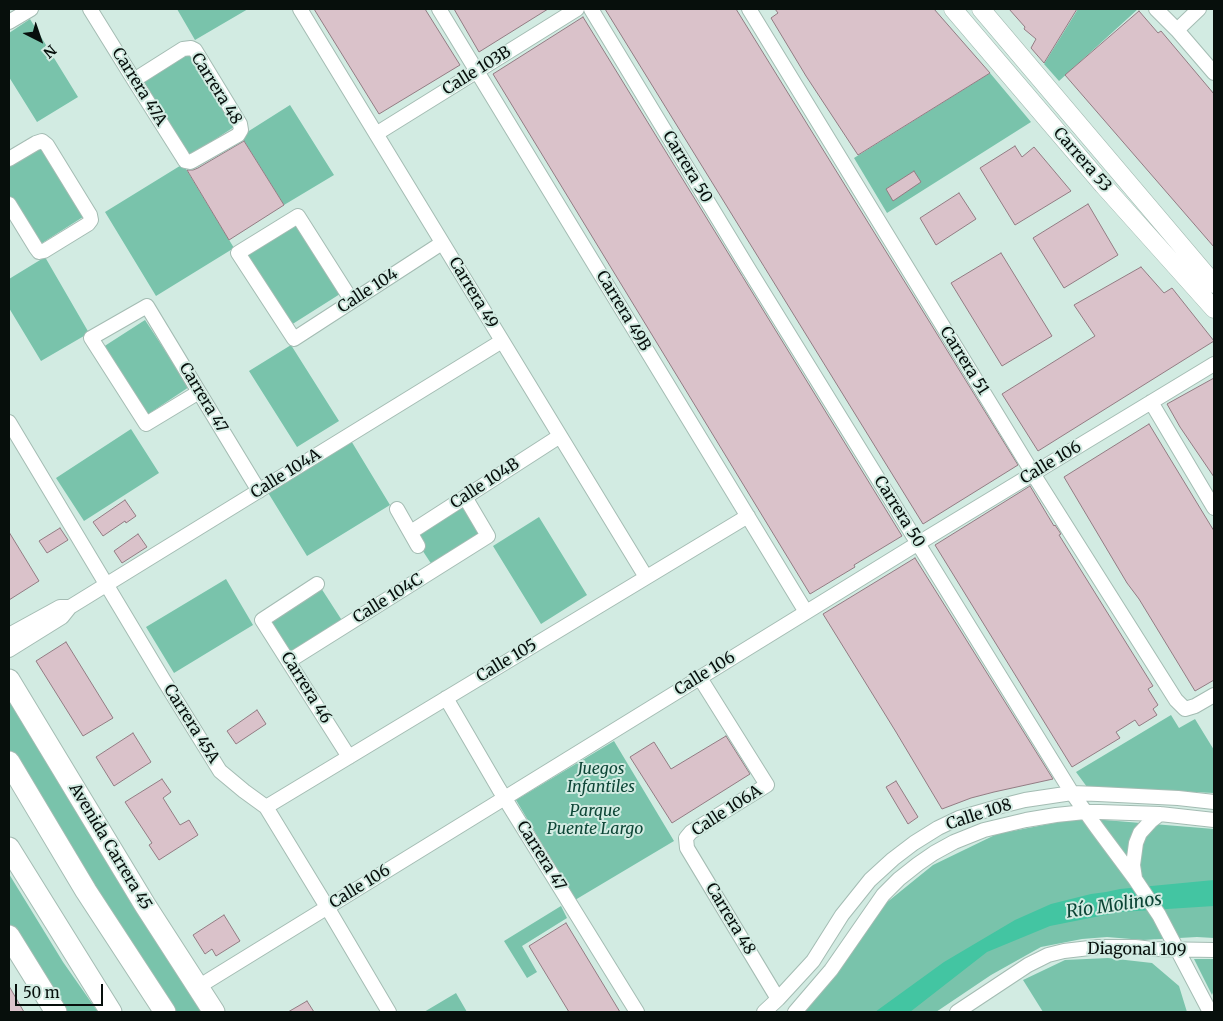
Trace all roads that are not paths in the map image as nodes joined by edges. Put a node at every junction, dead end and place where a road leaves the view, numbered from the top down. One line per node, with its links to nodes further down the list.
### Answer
1 (31, 9): 12 (street)
2 (90, 9): 16 (street, Carrera 47A)
3 (300, 9): 17 (street, Carrera 49)
4 (439, 9): 14 (street, Carrera 49B)
5 (577, 9): 14 (street, Calle 103B)
6 (591, 9): 38 (street, Carrera 50)
7 (749, 9): 31 (street, Carrera 51)
8 (953, 9): 24 (main road, Carrera 53)
9 (981, 9): 22 (main road, Carrera 53)
10 (1156, 9): 13 (street)
11 (1199, 9): 13 (street)
12 (9, 22)
13 (1177, 30): 15 (street)
14 (477, 71): 17 (street, Calle 103B); 36 (street, Carrera 49B)
15 (1214, 73)
16 (134, 80): 19 (street, Carrera 47A); 19 (street, Carrera 48)
17 (376, 134): 21 (street, Carrera 49)
18 (9, 160): 20 (street)
19 (190, 162)
20 (9, 204)
21 (442, 243): 23 (street, Calle 104); 25 (street, Carrera 49)
22 (1214, 284)
23 (352, 301): 23 (street, Calle 104)
24 (1214, 308)
25 (502, 341): 30 (street, Carrera 49); 32 (street, Calle 104A)
26 (1214, 364): 28 (street, Calle 106)
27 (200, 392): 27 (street, Carrera 47); 32 (street, Carrera 47)
28 (1151, 402): 31 (street, Calle 106); 34 (street)
29 (9, 422): 41 (street, Carrera 45A)
30 (560, 436): 33 (street, Calle 104B); 40 (street, Carrera 49)
31 (1033, 474): 38 (street, Calle 106); 50 (street, Carrera 51)
32 (258, 491): 41 (street, Calle 104A)
33 (465, 497): 37 (street, Calle 104B); 47 (street, Calle 104C)
34 (1214, 508)
35 (397, 509): 37 (street)
36 (748, 516): 40 (street, Calle 105); 44 (street, Carrera 49B)
37 (410, 532): 39 (street)
38 (918, 543): 44 (street, Calle 106); 54 (street, Carrera 50)
39 (418, 546)
40 (646, 577): 51 (street, Calle 105)
41 (106, 584): 43 (street, Calle 104A); 57 (street, Carrera 45A)
42 (317, 584): 47 (street, Carrera 46)
43 (70, 606): 45 (street, Calle 104A); 46 (street, Calle 104A)
44 (806, 612): 48 (street, Calle 106)
45 (9, 635)
46 (9, 650)
47 (289, 662): 52 (street, Carrera 46)
48 (700, 678): 55 (street, Calle 106); 61 (street, Calle 106A)
49 (9, 680): 68 (highway, Avenida Carrera 45)
50 (1214, 695)
51 (446, 698): 52 (street, Calle 105); 55 (street, Carrera 47)
52 (349, 757): 57 (street, Calle 105)
53 (9, 762): 73 (highway)
54 (1072, 793): 56 (street, Calle 108); 58 (street, Carrera 50); 69 (street, Calle 108)
55 (505, 798): 64 (street, Calle 106); 76 (street, Carrera 47)
56 (1214, 802)
57 (266, 807): 64 (street, Carrera 45A)
58 (1085, 812): 59 (street, Calle 108); 63 (street, Carrera 50); 78 (street, Calle 108)
59 (1160, 814): 60 (street, Calle 108); 63 (street)
60 (1214, 820)
61 (686, 838): 69 (street, Carrera 48)
62 (9, 848): 72 (highway)
63 (1138, 882): 66 (street, Carrera 50)
64 (327, 907): 68 (street, Calle 106); 75 (street, Carrera 45A)
65 (9, 936): 71 (highway)
66 (1177, 950): 67 (street, Diagonal 109); 79 (street, Diagonal 109); 80 (street, Carrera 50)
67 (1214, 950)
68 (198, 987): 74 (highway, Avenida Carrera 45)
69 (778, 999): 77 (street, Calle 108)
70 (1214, 1008): 80 (street)
71 (56, 1012)
72 (111, 1012)
73 (164, 1012)
74 (214, 1012)
75 (389, 1012)
76 (637, 1012)
77 (764, 1012)
78 (795, 1012)
79 (957, 1012)
80 (1211, 1012)

